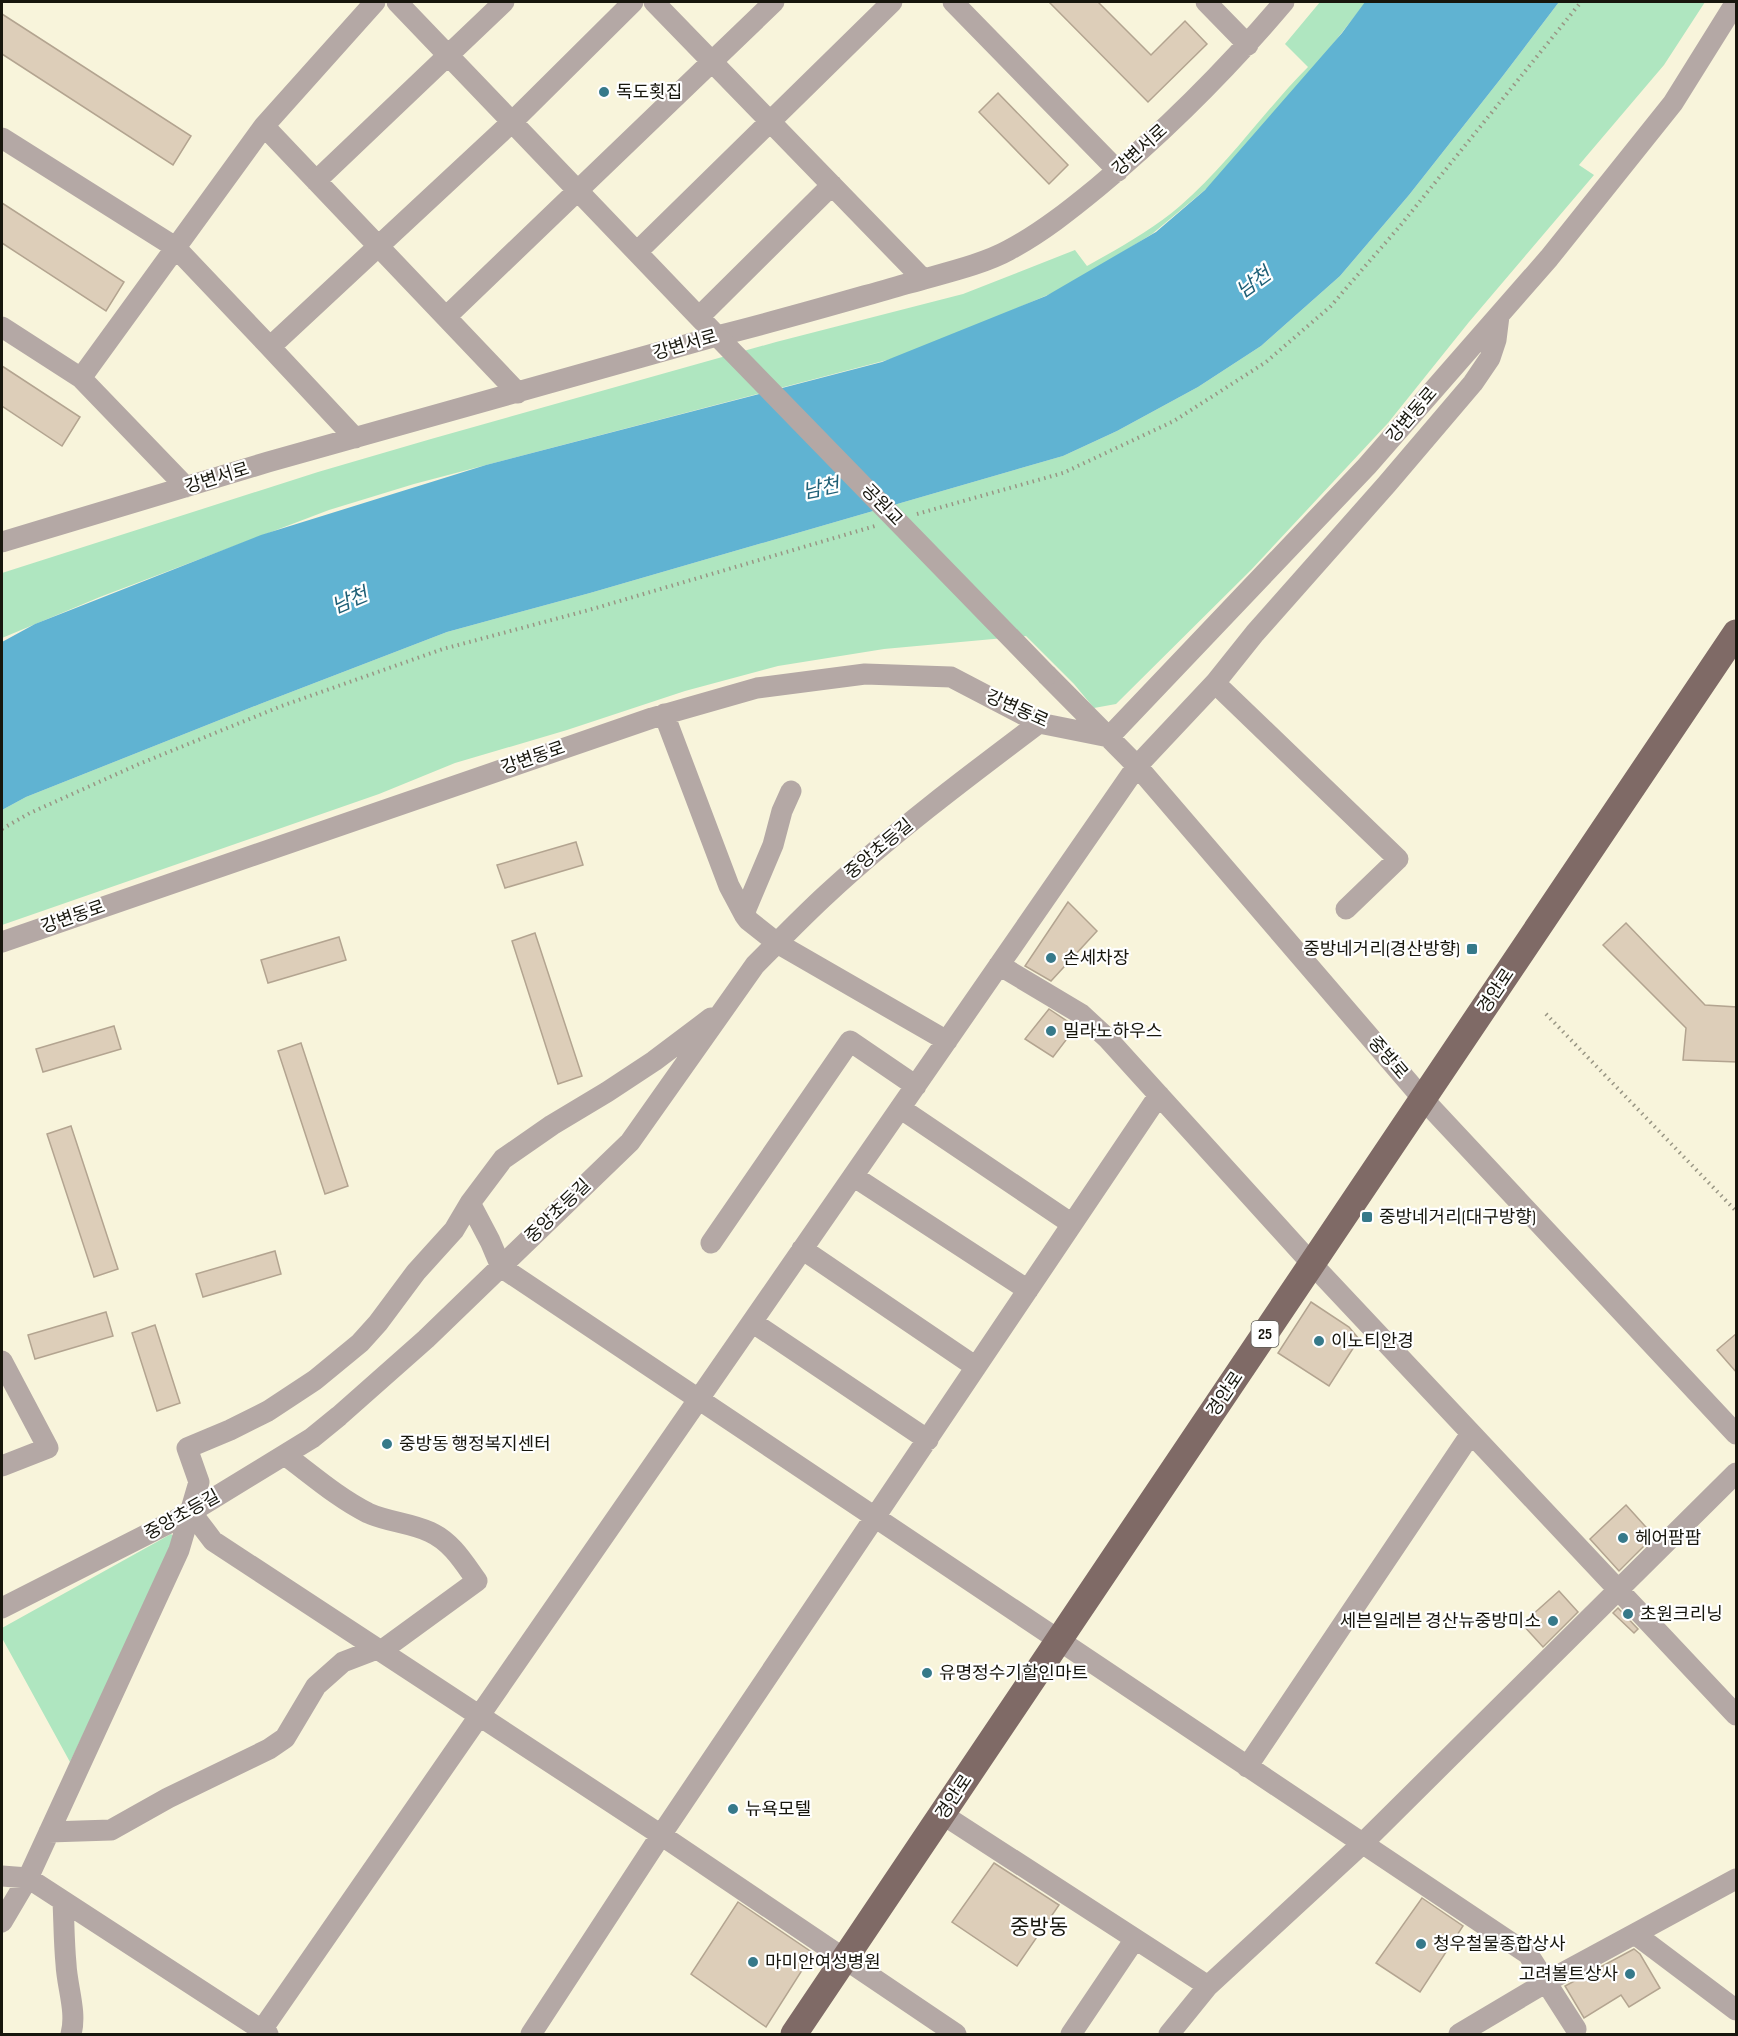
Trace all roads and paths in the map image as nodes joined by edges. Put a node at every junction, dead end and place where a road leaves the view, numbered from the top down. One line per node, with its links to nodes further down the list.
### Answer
1 (375, 2): 17 (street)
2 (397, 2): 13 (street, 공원교)
3 (504, 2): 13 (street)
4 (633, 2): 16 (street)
5 (654, 2): 14 (street)
6 (774, 2): 14 (street)
7 (892, 2): 15 (street)
8 (953, 2): 19 (street)
9 (1206, 2): 12 (street)
10 (1284, 2): 12 (street, 강변서로)
11 (1737, 2): 27 (street, 강변동로)
12 (1248, 45): 19 (street, 강변서로)
13 (448, 55): 16 (street, 공원교); 20 (street)
14 (712, 62): 15 (street); 22 (street)
15 (770, 121): 21 (street); 25 (street)
16 (512, 122): 22 (street, 공원교); 23 (street)
17 (264, 126): 20 (street); 24 (street)
18 (2, 138): 24 (street)
19 (1118, 171): 26 (street, 강변서로)
20 (316, 181): 23 (street)
21 (832, 185): 26 (street); 29 (street)
22 (578, 191): 25 (street, 공원교); 28 (street)
23 (378, 246): 28 (street); 32 (street)
24 (175, 247): 32 (street); 33 (street)
25 (637, 252): 29 (street, 공원교)
26 (923, 279): 31 (street, 강변서로)
27 (1499, 315): 40 (street); 43 (street, 강변동로)
28 (446, 317): 34 (street)
29 (699, 317): 31 (street, 공원교)
30 (2, 327): 33 (street)
31 (717, 336): 34 (street, 강변서로); 39 (street, 공원교, bridge)
32 (270, 347): 35 (street)
33 (81, 378): 36 (street)
34 (518, 393): 35 (street, 강변서로)
35 (355, 438): 36 (street, 강변서로)
36 (186, 487): 37 (street, 강변서로)
37 (2, 542)
38 (1737, 633): 56 (main road, 경안로 / 25)
39 (1047, 675): 43 (street, 중방로)
40 (1215, 682): 44 (street); 46 (street)
41 (664, 714): 42 (street, 강변동로); 47 (street); 48 (street, 강변동로)
42 (1039, 723): 43 (street, 강변동로); 49 (street, 중앙초등길)
43 (1109, 737): 44 (street, 중방로)
44 (1137, 766): 50 (street); 56 (street, 중방로)
45 (790, 790): 47 (street)
46 (1346, 909)
47 (745, 916): 49 (street)
48 (2, 942)
49 (777, 944): 51 (street, 중앙초등길); 53 (street)
50 (999, 965): 53 (street); 55 (street)
51 (723, 1010): 59 (street); 65 (street, 중앙초등길)
52 (1546, 1014): 60 (path)
53 (947, 1041): 54 (street)
54 (916, 1086): 57 (street); 62 (street)
55 (1159, 1095): 61 (street); 64 (street)
56 (1424, 1099): 64 (main road, 경안로 / 25); 71 (street, 중방로)
57 (900, 1108): 58 (street); 61 (street)
58 (853, 1176): 63 (street); 66 (street)
59 (470, 1203): 65 (street); 77 (street)
60 (1737, 1211)
61 (1072, 1224): 66 (street)
62 (711, 1244)
63 (802, 1249): 67 (street); 69 (street)
64 (1312, 1264): 72 (street); 81 (main road, 경안로 / 25)
65 (501, 1267): 70 (street); 74 (street, 중앙초등길)
66 (1028, 1290): 69 (street)
67 (752, 1322): 70 (street); 73 (street)
68 (2, 1361): 75 (street)
69 (976, 1367): 73 (street)
70 (698, 1399): 78 (street); 84 (street)
71 (1737, 1434)
72 (1470, 1435): 79 (street); 85 (street)
73 (928, 1440): 78 (street)
74 (285, 1455): 77 (street, 중앙초등길); 82 (street)
75 (2, 1466)
76 (1737, 1473): 79 (street)
77 (191, 1512): 80 (street, 중앙초등길); 82 (street); 87 (street)
78 (875, 1518): 81 (street); 88 (street)
79 (1619, 1589): 83 (street); 89 (street)
80 (2, 1608)
81 (1058, 1641): 85 (street); 86 (main road, 경안로 / 25)
82 (379, 1650): 84 (street); 87 (street)
83 (1737, 1715)
84 (479, 1716): 88 (street); 102 (street)
85 (1246, 1767): 89 (street)
86 (942, 1814): 96 (street); 97 (main road, 경안로 / 25)
87 (49, 1832): 91 (street)
88 (661, 1835): 97 (street); 104 (street)
89 (1363, 1843): 98 (street); 99 (street)
90 (2, 1876): 91 (street)
91 (28, 1878): 93 (street); 94 (street)
92 (1737, 1879): 95 (street)
93 (63, 1901): 102 (street); 103 (street)
94 (2, 1922)
95 (1635, 1934): 98 (street); 100 (street)
96 (1135, 1939): 99 (street); 107 (street)
97 (844, 1960): 105 (main road, 경안로 / 25); 106 (street)
98 (1547, 1982): 101 (street); 109 (street)
99 (1208, 1986): 108 (street)
100 (1737, 2010)
101 (1576, 2029)
102 (263, 2033)
103 (71, 2034)
104 (531, 2034)
105 (794, 2034)
106 (956, 2034)
107 (1071, 2034)
108 (1169, 2034)
109 (1459, 2034)

